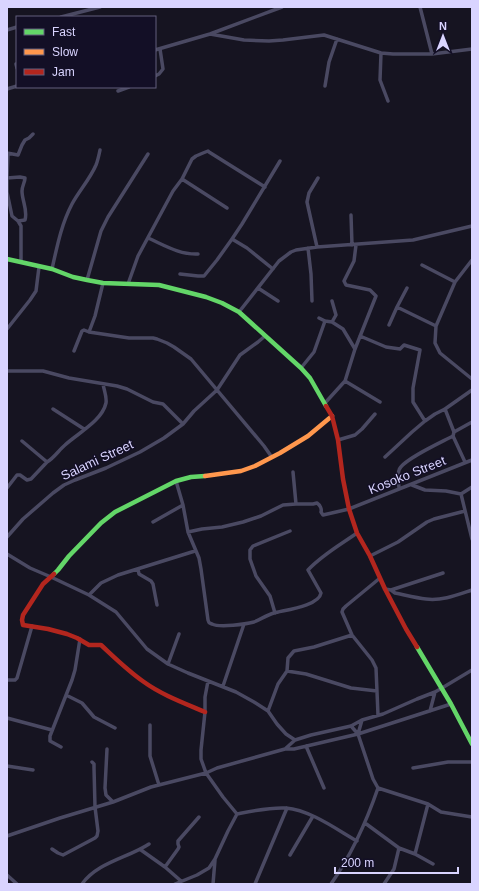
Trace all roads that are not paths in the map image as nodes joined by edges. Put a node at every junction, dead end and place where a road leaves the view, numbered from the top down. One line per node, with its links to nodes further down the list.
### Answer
1 (100, 7): 4 (street)
2 (282, 7): 5 (street)
3 (420, 7): 11 (street)
4 (65, 16)
5 (210, 34): 6 (street); 7 (street)
6 (337, 39): 10 (street); 13 (street)
7 (160, 49): 9 (street); 12 (street)
8 (472, 49): 11 (street)
9 (156, 50)
10 (381, 53): 11 (street); 16 (street)
11 (432, 54)
12 (156, 76)
13 (325, 86)
14 (127, 88): 15 (street)
15 (118, 92)
16 (388, 101)
17 (33, 134): 19 (street)
18 (100, 150): 42 (street)
19 (8, 153): 22 (street)
20 (148, 154): 45 (street)
21 (280, 161): 25 (street)
22 (7, 178): 26 (street); 29 (street)
23 (318, 178): 34 (street)
24 (182, 179): 25 (street); 27 (street); 31 (street)
25 (264, 187): 32 (street)
26 (8, 204): 29 (street)
27 (227, 208)
28 (351, 215): 33 (street)
29 (18, 221): 39 (street)
30 (472, 226): 33 (street)
31 (148, 238): 36 (street); 48 (street)
32 (232, 239): 43 (street); 44 (street)
33 (354, 245): 34 (street); 64 (street)
34 (317, 247): 35 (street)
35 (308, 248): 43 (street); 51 (street)
36 (198, 254)
37 (7, 259): 39 (street)
38 (472, 260): 46 (street)
39 (21, 262): 41 (street)
40 (422, 265): 46 (street)
41 (39, 267): 42 (street); 61 (street)
42 (52, 269): 45 (street)
43 (273, 269): 49 (street)
44 (180, 274)
45 (87, 280): 47 (street)
46 (455, 282): 60 (street)
47 (103, 283): 48 (street); 62 (street)
48 (128, 284): 55 (street)
49 (258, 288): 53 (street); 55 (street)
50 (407, 288): 54 (street)
51 (312, 301)
52 (332, 301): 58 (street)
53 (278, 302)
54 (397, 307): 59 (street); 60 (street)
55 (239, 312): 63 (street)
56 (319, 318): 57 (street)
57 (325, 321): 58 (street); 67 (street)
58 (332, 322): 65 (street)
59 (389, 325)
60 (436, 326): 69 (street)
61 (7, 329)
62 (89, 332): 66 (street); 72 (street)
63 (265, 336): 67 (street); 72 (street)
64 (360, 336): 65 (street); 80 (street)
65 (355, 349): 70 (street)
66 (74, 350)
67 (301, 368): 75 (street)
68 (7, 371): 71 (street)
69 (472, 379)
70 (345, 381): 74 (street); 75 (street)
71 (104, 384): 82 (street); 83 (street)
72 (217, 390): 82 (street, Salami Street); 88 (street)
73 (472, 390): 77 (street)
74 (380, 402)
75 (325, 403): 79 (street)
76 (53, 409): 83 (street)
77 (445, 410): 80 (street); 84 (street)
78 (375, 414): 86 (street)
79 (332, 416): 86 (street); 88 (street)
80 (425, 422): 89 (street)
81 (472, 422): 84 (street)
82 (183, 424): 108 (street, Salami Street)
83 (84, 429): 91 (street)
84 (454, 432): 85 (street)
85 (453, 436): 92 (street); 98 (street)
86 (338, 440): 102 (street)
87 (22, 441): 91 (street)
88 (271, 456): 94 (street)
89 (385, 457)
90 (472, 460): 92 (street, Kosoko Street)
91 (47, 462): 97 (street)
92 (465, 462): 95 (street, Kosoko Street)
93 (293, 472): 100 (street)
94 (176, 481): 101 (street); 115 (street)
95 (412, 485): 98 (street, Kosoko Street); 99 (street)
96 (472, 487): 99 (street)
97 (7, 488)
98 (399, 489): 102 (street, Kosoko Street)
99 (461, 494): 103 (street)
100 (296, 504): 102 (street, Kosoko Street); 106 (street)
101 (183, 505): 104 (street); 106 (street)
102 (349, 509): 107 (street)
103 (465, 511): 109 (street); 112 (street)
104 (153, 522)
105 (290, 531): 122 (street)
106 (188, 532): 110 (street)
107 (357, 534): 112 (street); 122 (street)
108 (7, 538)
109 (472, 539)
110 (195, 551): 113 (street); 123 (street)
111 (7, 554): 115 (street)
112 (370, 556): 116 (street)
113 (138, 569): 120 (street); 121 (street)
114 (443, 573): 118 (street)
115 (51, 577): 120 (street); 124 (street)
116 (380, 578): 117 (street); 126 (street)
117 (385, 589): 118 (street); 136 (street)
118 (391, 590): 119 (street)
119 (472, 590)
120 (89, 595): 128 (street)
121 (157, 605)
122 (275, 612): 123 (street)
123 (244, 624): 135 (street)
124 (32, 626): 127 (street); 133 (street)
125 (180, 634): 128 (street)
126 (352, 634): 130 (street); 137 (street)
127 (80, 639): 139 (street); 143 (street)
128 (168, 664): 134 (street)
129 (472, 670): 131 (street)
130 (287, 671): 137 (street); 141 (street)
131 (466, 674): 132 (street); 136 (street)
132 (472, 674)
133 (7, 680)
134 (208, 681): 135 (street); 143 (street)
135 (223, 686): 141 (street)
136 (442, 688): 138 (street); 140 (street)
137 (377, 691): 144 (street)
138 (435, 692): 142 (street); 144 (street)
139 (66, 695): 149 (street); 150 (street)
140 (451, 704): 142 (street); 153 (street)
141 (268, 711): 152 (street)
142 (430, 711): 151 (street)
143 (205, 712): 163 (street)
144 (378, 715): 146 (street)
145 (7, 718): 150 (street)
146 (362, 720): 148 (street); 151 (street)
147 (150, 725): 164 (street)
148 (351, 726): 151 (street); 152 (street)
149 (116, 728)
150 (52, 730): 155 (street)
151 (358, 734): 154 (street); 166 (street)
152 (295, 740): 157 (street)
153 (472, 744)
154 (306, 746): 157 (street); 165 (street)
155 (61, 747)
156 (107, 749): 167 (street)
157 (285, 749): 163 (street)
158 (92, 762): 169 (street)
159 (472, 762): 161 (street)
160 (7, 766): 162 (street)
161 (413, 768)
162 (33, 770)
163 (206, 773): 164 (street); 171 (street)
164 (159, 785): 167 (street)
165 (324, 788)
166 (378, 788): 168 (street); 175 (street)
167 (113, 802): 169 (street)
168 (428, 804): 174 (street); 182 (street)
169 (95, 807): 176 (street); 180 (street)
170 (286, 808): 171 (street); 172 (street); 193 (street)
171 (237, 814): 184 (street)
172 (313, 816): 177 (street); 183 (street)
173 (199, 817): 186 (street)
174 (472, 817)
175 (365, 823): 177 (street); 179 (street)
176 (7, 836)
177 (357, 840): 194 (street)
178 (149, 844): 181 (street)
179 (400, 848): 182 (street); 195 (street)
180 (52, 849)
181 (141, 850): 186 (street); 190 (street)
182 (414, 854): 185 (street)
183 (290, 855)
184 (215, 859): 188 (street); 192 (street)
185 (433, 864)
186 (165, 867): 188 (street)
187 (7, 875): 189 (street)
188 (181, 881): 191 (street)
189 (17, 884)
190 (82, 884)
191 (175, 884)
192 (213, 884)
193 (255, 884)
194 (331, 884)
195 (384, 884)

